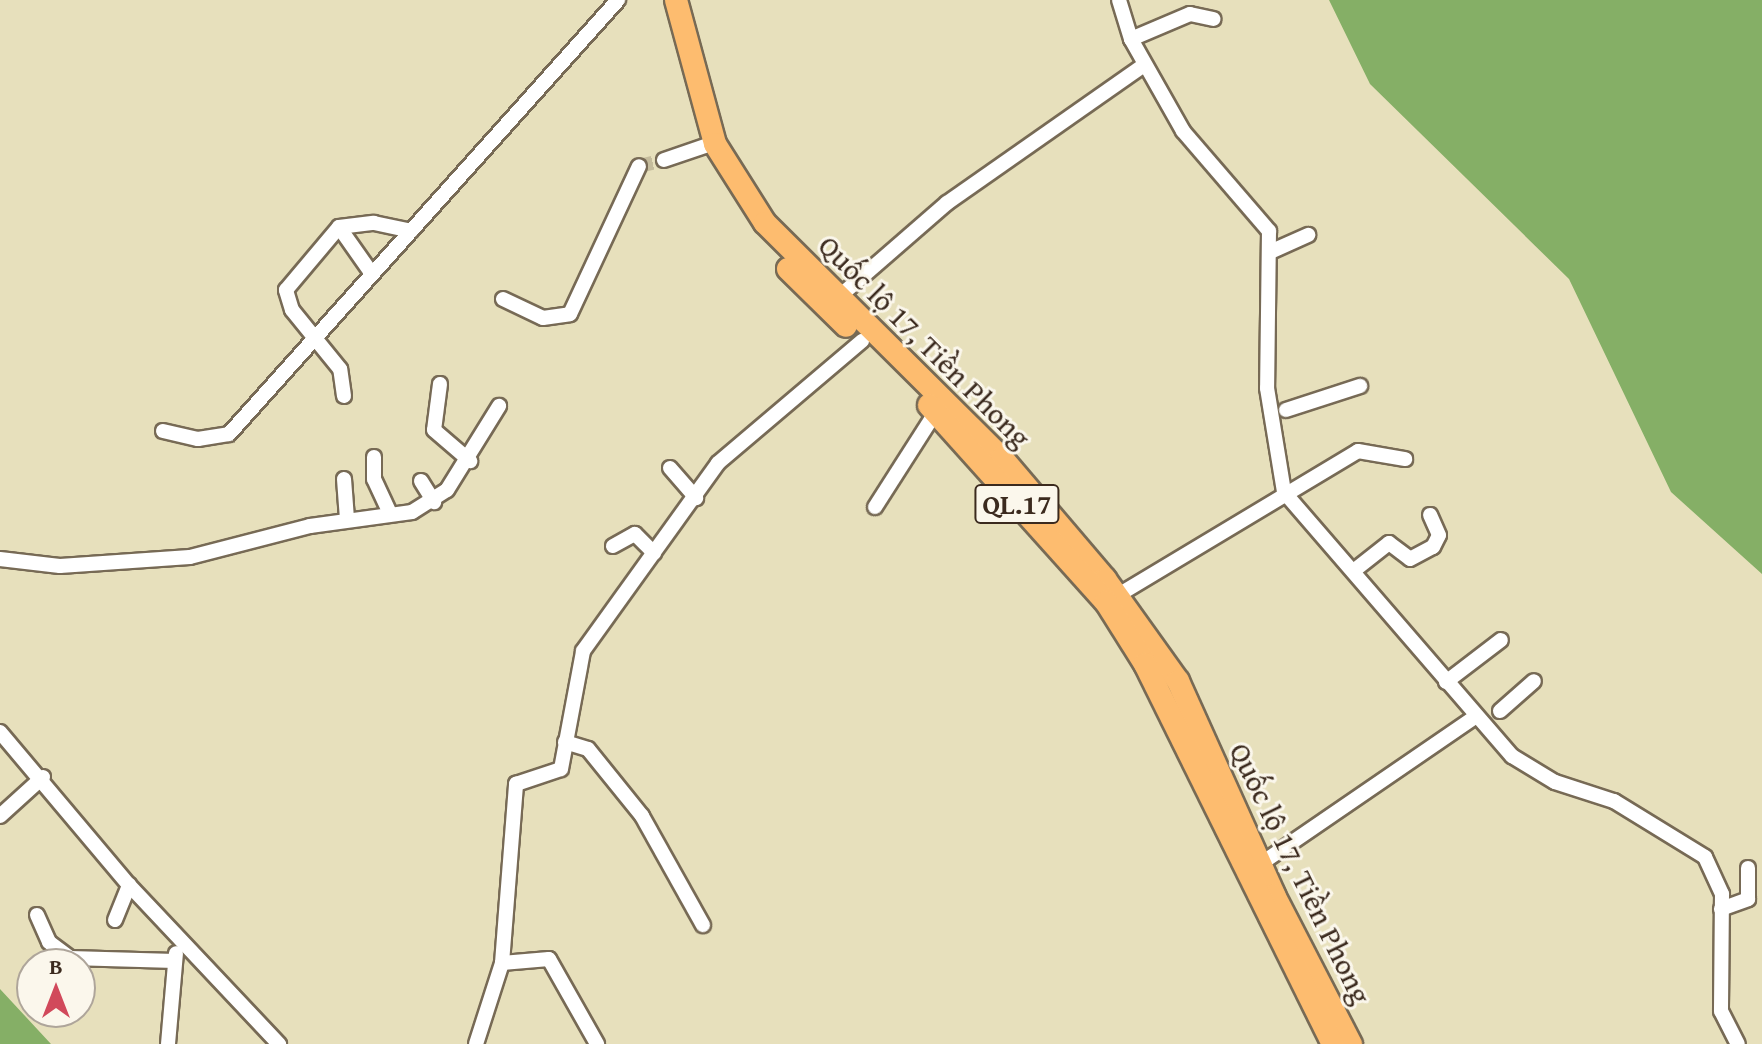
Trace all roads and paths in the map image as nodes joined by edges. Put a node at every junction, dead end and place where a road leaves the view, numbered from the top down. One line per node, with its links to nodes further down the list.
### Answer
1 (618, 0): 12 (street)
2 (664, 0): 8 (highway, Quốc lộ 17, Tiền Phong / QL.17)
3 (676, 0): 17 (highway, Quốc lộ 17, Tiền Phong)
4 (1119, 0): 6 (street)
5 (1213, 19): 6 (street)
6 (1131, 39): 7 (street)
7 (1144, 65): 14 (street); 17 (street)
8 (705, 146): 9 (street); 17 (highway, Quốc lộ 17, Tiền Phong / QL.17)
9 (664, 160)
10 (639, 166): 16 (street)
11 (339, 227): 12 (street); 15 (street); 18 (street)
12 (411, 231): 15 (street)
13 (1308, 235): 14 (street)
14 (1270, 252): 24 (street)
15 (372, 274): 18 (street)
16 (503, 299)
17 (832, 303): 19 (highway, Quốc lộ 17, Tiền Phong / QL.17); 44 (highway, Quốc lộ 17, Tiền Phong)
18 (312, 336): 22 (street); 26 (street)
19 (862, 341): 25 (highway, Quốc lộ 17, Tiền Phong / QL.17); 34 (street)
20 (440, 384): 29 (street)
21 (1360, 386): 24 (street)
22 (344, 396)
23 (499, 406): 29 (street)
24 (1277, 412): 33 (street)
25 (935, 413): 36 (street); 44 (highway, Quốc lộ 17, Tiền Phong / QL.17)
26 (163, 431)
27 (374, 457): 37 (street)
28 (1405, 459): 33 (street)
29 (470, 461): 35 (street)
30 (670, 468): 34 (street)
31 (344, 479): 39 (street)
32 (421, 481): 35 (street)
33 (1284, 492): 43 (street); 44 (street)
34 (696, 498): 41 (street)
35 (434, 502): 37 (street)
36 (875, 507)
37 (390, 513): 39 (street)
38 (1430, 515): 43 (street)
39 (347, 519): 42 (street)
40 (613, 546): 41 (street)
41 (654, 553): 51 (street)
42 (0, 559)
43 (1356, 569): 47 (street)
44 (1111, 599): 55 (highway, Quốc lộ 17, Tiền Phong / QL.17)
45 (1501, 640): 47 (street)
46 (1534, 681): 48 (street)
47 (1446, 682): 49 (street)
48 (1500, 711)
49 (1480, 722): 55 (street); 57 (street)
50 (0, 732): 52 (street)
51 (565, 742): 60 (street); 63 (street)
52 (43, 777): 53 (street); 56 (street)
53 (0, 816)
54 (1748, 868): 57 (street)
55 (1252, 870): 68 (highway, Quốc lộ 17, Tiền Phong / QL.17); 69 (highway, Quốc lộ 17, Tiền Phong)
56 (129, 885): 59 (street); 61 (street)
57 (1721, 909): 70 (street)
58 (37, 915): 62 (street)
59 (115, 920)
60 (703, 925)
61 (177, 936): 62 (street); 65 (street)
62 (175, 961): 64 (street)
63 (502, 963): 66 (street); 67 (street)
64 (168, 1044)
65 (279, 1044)
66 (476, 1044)
67 (597, 1044)
68 (1333, 1044)
69 (1351, 1044)
70 (1738, 1044)

